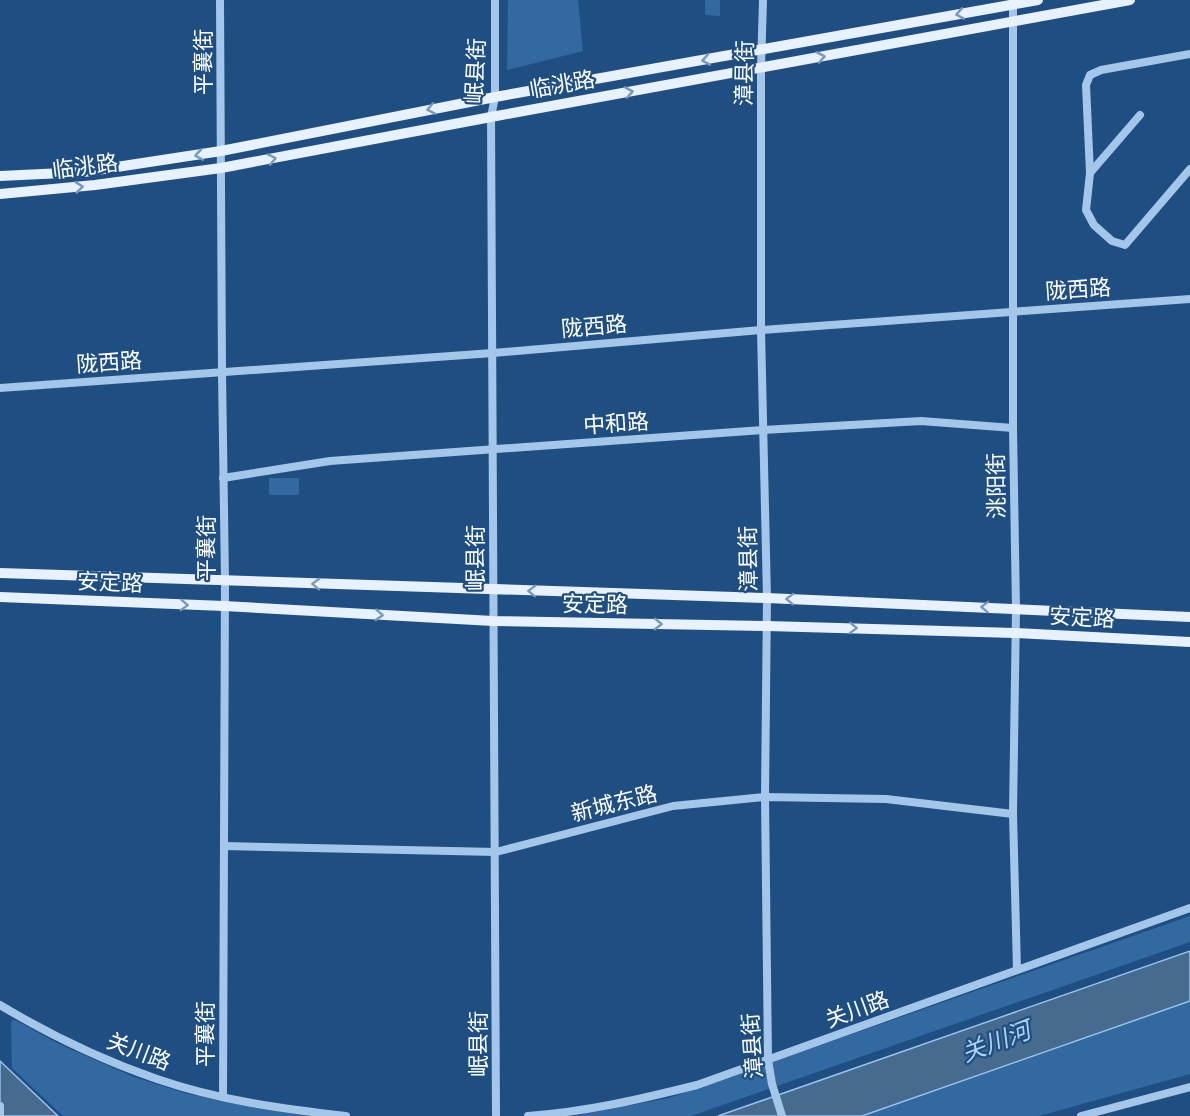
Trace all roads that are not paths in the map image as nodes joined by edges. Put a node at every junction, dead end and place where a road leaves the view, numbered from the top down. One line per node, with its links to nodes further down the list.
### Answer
1 (220, 0): 14 (street, 平襄街)
2 (495, 0): 11 (street, 岷县街)
3 (763, 0): 8 (street, 漳县街)
4 (1038, 0): 6 (main road, 临洮路)
5 (1130, 0): 7 (main road, 临洮路)
6 (1013, 2): 7 (street, 洮阳街); 8 (main road, 临洮路, one-way to 8)
7 (1014, 22): 10 (main road, 临洮路, one-way to 7); 21 (street, 洮阳街)
8 (763, 50): 10 (street, 漳县街); 11 (main road, 临洮路, one-way to 11)
9 (1190, 54): 17 (street)
10 (761, 68): 13 (main road, 临洮路, one-way to 10); 22 (street, 漳县街)
11 (495, 97): 13 (street, 岷县街); 14 (main road, 临洮路, one-way to 14)
12 (1140, 115): 17 (street)
13 (491, 117): 15 (main road, 临洮路, one-way to 13); 23 (street, 岷县街)
14 (221, 151): 15 (street, 平襄街); 18 (main road, 临洮路, one-way to 18)
15 (221, 168): 19 (main road, 临洮路, one-way to 15); 24 (street, 平襄街)
16 (1190, 169): 17 (street)
17 (1090, 173)
18 (0, 176)
19 (0, 194)
20 (1190, 299): 21 (street, 陇西路)
21 (1013, 311): 22 (street, 陇西路); 26 (street, 洮阳街)
22 (761, 330): 23 (street, 陇西路); 27 (street, 漳县街)
23 (493, 353): 24 (street, 陇西路); 28 (street, 岷县街)
24 (222, 372): 25 (street, 陇西路); 29 (street, 平襄街)
25 (0, 388)
26 (1013, 428): 27 (street, 中和路); 36 (street, 洮阳街)
27 (763, 430): 28 (street, 中和路); 34 (street, 漳县街)
28 (494, 449): 29 (street, 中和路); 32 (street, 岷县街)
29 (223, 478): 31 (street, 平襄街)
30 (0, 573): 31 (main road, 安定路)
31 (225, 581): 32 (main road, 安定路, one-way to 31); 35 (street, 平襄街)
32 (493, 590): 34 (main road, 安定路, one-way to 32); 38 (street, 岷县街)
33 (0, 597): 35 (main road, 安定路, one-way to 35)
34 (767, 598): 36 (main road, 安定路, one-way to 34); 39 (street, 漳县街)
35 (224, 606): 38 (main road, 安定路, one-way to 38); 44 (street, 平襄街)
36 (1016, 609): 37 (main road, 安定路); 40 (street, 洮阳街)
37 (1190, 617)
38 (493, 621): 39 (main road, 安定路, one-way to 39); 45 (street, 岷县街)
39 (767, 626): 40 (main road, 安定路, one-way to 40); 42 (street, 漳县街)
40 (1015, 633): 41 (main road, 安定路); 43 (street, 洮阳街)
41 (1190, 642)
42 (765, 796): 43 (street, 新城东路); 45 (street, 新城东路); 49 (street, 漳县街)
43 (1013, 814): 47 (street, 洮阳街)
44 (224, 846): 45 (street, 新城东路); 51 (street, 平襄街)
45 (496, 852): 55 (street, 岷县街)
46 (1190, 908): 47 (street, 关川路)
47 (1017, 970): 49 (street, 关川路)
48 (0, 1005): 51 (street, 关川路)
49 (768, 1059): 56 (street, 关川路); 57 (street, 漳县街)
50 (1190, 1087): 58 (street)
51 (223, 1096): 54 (street, 关川路)
52 (0, 1106): 53 (street)
53 (0, 1116)
54 (346, 1116)
55 (496, 1116)
56 (528, 1116)
57 (782, 1116)
58 (1081, 1116)

